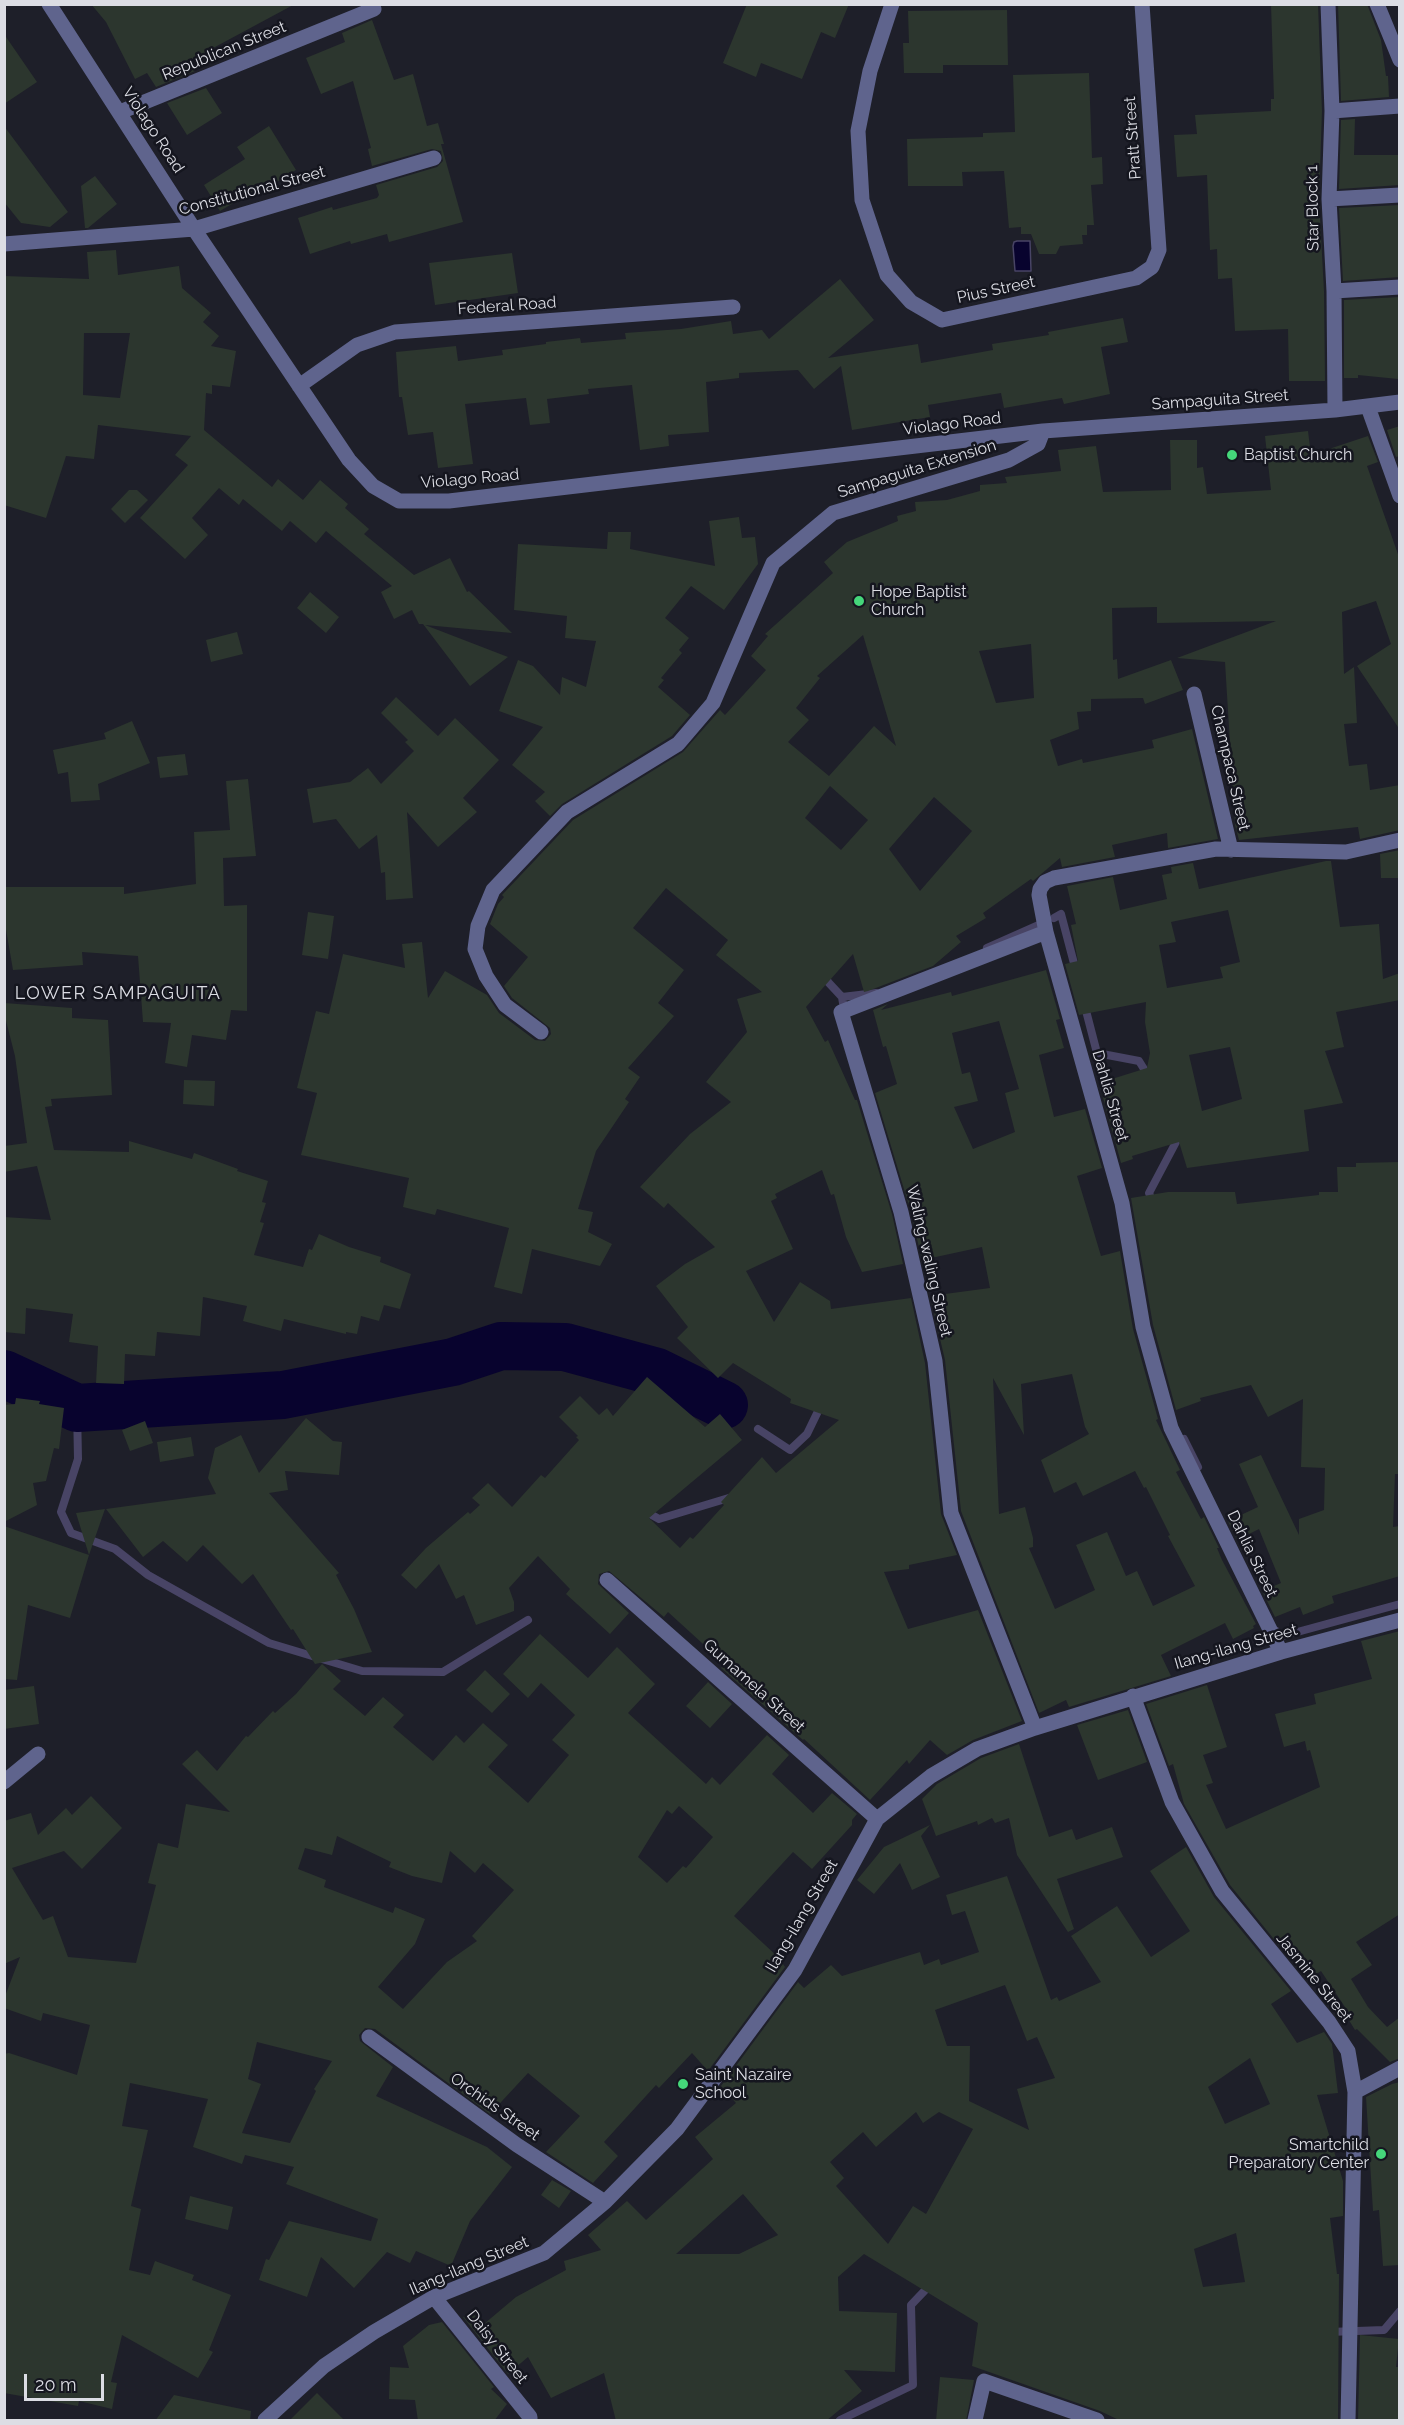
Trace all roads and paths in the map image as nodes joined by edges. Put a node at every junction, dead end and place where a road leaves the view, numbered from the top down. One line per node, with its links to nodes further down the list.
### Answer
1 (49, 4): 10 (street, Violago Road)
2 (892, 4): 16 (street, Pius Street)
3 (1142, 4): 16 (street, Pratt Street)
4 (1328, 4): 9 (street, Star Block 1)
5 (1377, 4): 7 (street)
6 (374, 9): 10 (street, Republican Street)
7 (1400, 60)
8 (1400, 106): 9 (street)
9 (1332, 111): 13 (street, Star Block 1)
10 (120, 112): 14 (street, Violago Road)
11 (434, 158): 14 (street, Constitutional Street)
12 (1400, 195): 13 (street)
13 (1329, 199): 18 (street, Star Block 1)
14 (194, 229): 15 (street, Constitutional Street); 20 (street, Violago Road)
15 (7, 240)
16 (1152, 267)
17 (1400, 287): 18 (street)
18 (1334, 291): 23 (street, Star Block 1)
19 (733, 308): 20 (street, Federal Road)
20 (299, 386): 24 (street, Violago Road)
21 (1400, 402): 22 (street, Sampaguita Street)
22 (1368, 407): 23 (street, Sampaguita Street); 25 (street)
23 (1335, 410): 24 (street, Sampaguita Street)
24 (1043, 431): 30 (street, Sampaguita Extension)
25 (1400, 496)
26 (1194, 694): 28 (street, Champaca Street)
27 (1400, 840): 28 (street, Dahlia Street)
28 (1231, 850): 29 (street, Dahlia Street)
29 (1046, 932): 33 (street, Dahlia Street); 35 (street, Waling-waling Street)
30 (541, 1032)
31 (607, 1580): 38 (street, Gumamela Street)
32 (1400, 1620): 33 (street, Ilang-ilang Street)
33 (1281, 1652): 34 (street, Ilang-ilang Street)
34 (1133, 1696): 35 (street, Ilang-ilang Street); 41 (street, Jasmine Street)
35 (1035, 1728): 38 (street, Ilang-ilang Street)
36 (38, 1754): 37 (street)
37 (4, 1782)
38 (877, 1819): 42 (street, Ilang-ilang Street)
39 (369, 2037): 42 (street, Orchids Street)
40 (1400, 2068): 41 (street)
41 (1355, 2092): 48 (street, Jasmine Street)
42 (604, 2202): 43 (street, Ilang-ilang Street)
43 (434, 2297): 44 (street, Ilang-ilang Street); 45 (street, Daisy Street)
44 (266, 2421)
45 (530, 2421)
46 (975, 2421): 47 (street)
47 (1097, 2421)
48 (1348, 2421)

